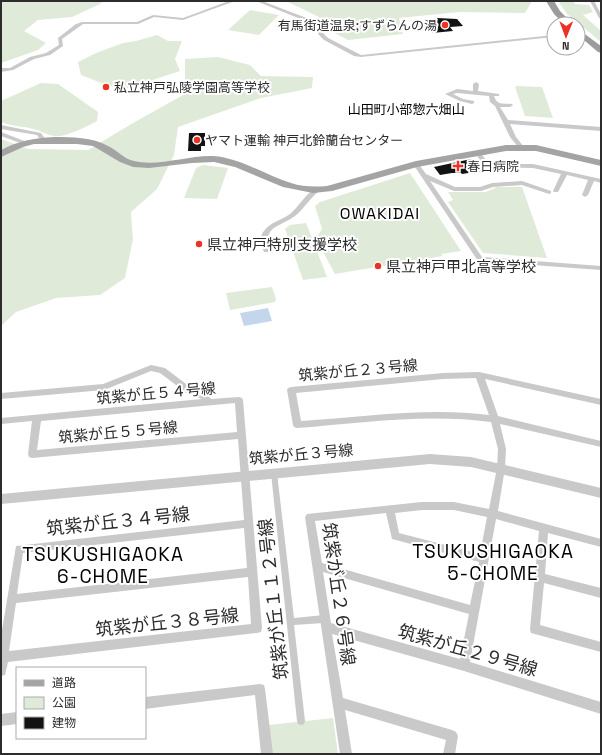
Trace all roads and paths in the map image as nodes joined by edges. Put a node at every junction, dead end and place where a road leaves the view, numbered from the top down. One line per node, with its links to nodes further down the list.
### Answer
1 (233, 1): 10 (street)
2 (258, 1): 7 (street)
3 (550, 1): 5 (highway)
4 (592, 1): 6 (street)
5 (561, 16)
6 (601, 18)
7 (546, 37)
8 (586, 38): 9 (highway)
9 (601, 50)
10 (1, 70)
11 (476, 84): 12 (street)
12 (475, 93): 13 (street); 15 (street)
13 (472, 102)
14 (510, 104): 15 (street)
15 (497, 105): 16 (street)
16 (506, 122): 18 (street); 22 (street)
17 (1, 128): 20 (street)
18 (601, 129)
19 (1, 134): 21 (street)
20 (43, 140): 21 (main road); 33 (main road)
21 (25, 143): 24 (main road)
22 (521, 147): 23 (main road); 25 (main road)
23 (478, 153): 26 (main road); 27 (street)
24 (1, 154)
25 (601, 163)
26 (416, 164): 30 (street); 33 (main road)
27 (500, 166): 28 (street); 29 (street)
28 (504, 173)
29 (565, 173): 31 (street); 34 (street)
30 (422, 174): 35 (street); 38 (street)
31 (592, 179): 32 (street); 36 (street)
32 (601, 181)
33 (317, 190): 37 (street)
34 (556, 191)
35 (549, 192)
36 (585, 195)
37 (266, 250)
38 (601, 268)
39 (479, 375): 42 (street, 筑紫が丘２３号線); 44 (street); 44 (street, 筑紫が丘２３号線)
40 (1, 396): 41 (street)
41 (209, 402): 43 (street, 筑紫が丘５４号線); 46 (street, 筑紫が丘５４号線)
42 (601, 402)
43 (37, 418): 45 (street, 筑紫が丘５４号線); 46 (street, 筑紫が丘５５号線)
44 (495, 419): 47 (street, 筑紫が丘２３号線); 48 (street)
45 (1, 421)
46 (242, 435): 50 (street, 筑紫が丘５４号線)
47 (601, 444)
48 (501, 468): 49 (street, 筑紫が丘３号線); 51 (street, 筑紫が丘３号線); 54 (street)
49 (274, 473): 50 (street, 筑紫が丘３号線); 65 (street, 筑紫が丘１１２号線)
50 (245, 476): 52 (street, 筑紫が丘３号線); 55 (street, 筑紫が丘３８号線)
51 (601, 493)
52 (1, 500)
53 (390, 510): 54 (street, 筑紫が丘２６号線); 58 (street); 59 (street, 筑紫が丘２６号線)
54 (492, 514): 56 (street, 筑紫が丘２６号線); 58 (street)
55 (248, 524): 60 (street, 筑紫が丘３８号線); 63 (street, 筑紫が丘３４号線)
56 (544, 529): 57 (street, 筑紫が丘２６号線); 61 (street)
57 (601, 544)
58 (484, 559): 64 (street)
59 (317, 566): 64 (street); 66 (street, 筑紫が丘２６号線)
60 (252, 572): 63 (street); 68 (street, 筑紫が丘３８号線)
61 (540, 577): 62 (street); 67 (street)
62 (601, 593)
63 (12, 599): 68 (street, 筑紫が丘３４号線)
64 (474, 611): 69 (street)
65 (290, 622): 66 (street); 76 (street, 筑紫が丘１１２号線)
66 (325, 623): 69 (street, 筑紫が丘２９号線); 72 (street, 筑紫が丘２６号線)
67 (601, 647)
68 (2, 657): 70 (street, 筑紫が丘３４号線)
69 (464, 666): 73 (street, 筑紫が丘２９号線)
70 (1, 672)
71 (146, 702): 77 (street)
72 (338, 702): 78 (street, 筑紫が丘２６号線); 79 (street)
73 (601, 708)
74 (16, 718): 75 (street)
75 (1, 720)
76 (301, 721)
77 (267, 754)
78 (346, 754)
79 (449, 754)

